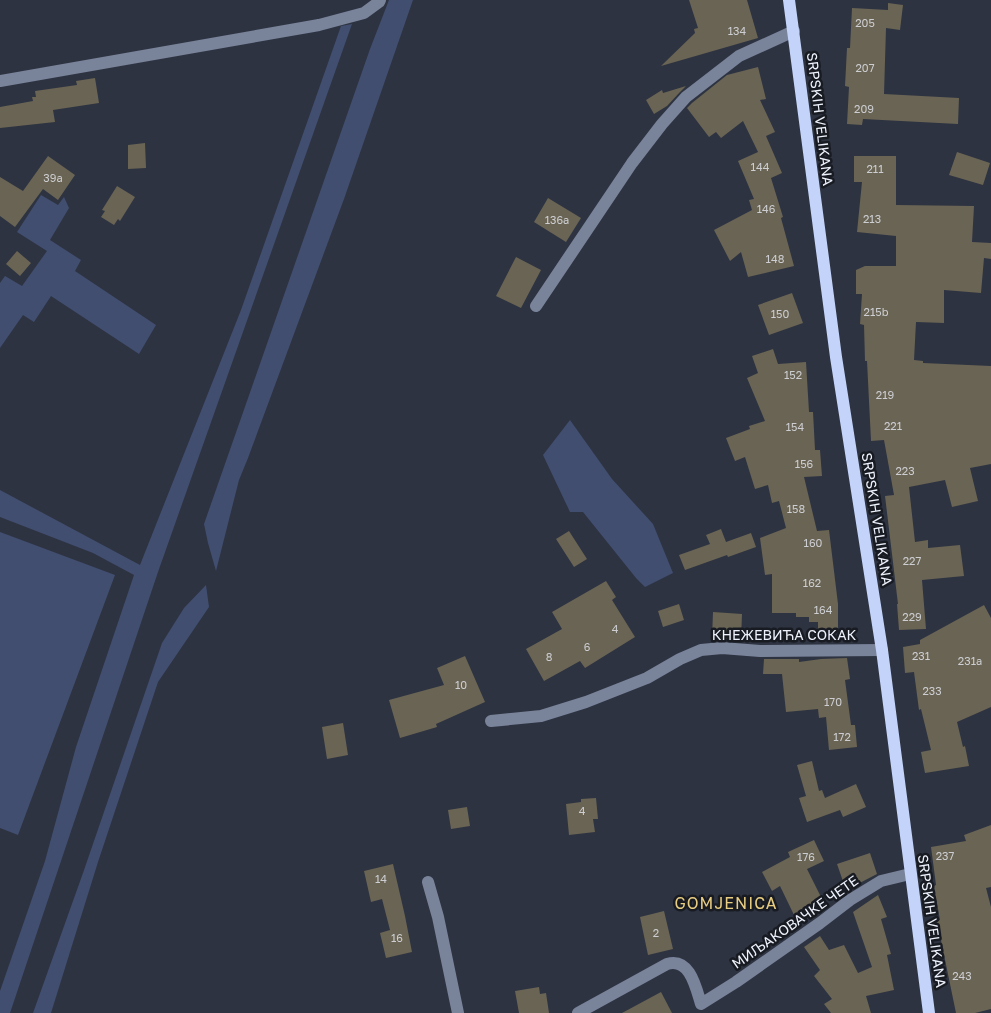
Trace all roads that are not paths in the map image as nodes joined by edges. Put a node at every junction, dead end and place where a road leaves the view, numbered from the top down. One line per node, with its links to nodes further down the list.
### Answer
1 (380, 0): 4 (street)
2 (789, 0): 3 (main road, SRPSKIH VELIKANA)
3 (794, 31): 5 (street); 6 (main road, SRPSKIH VELIKANA)
4 (0, 81)
5 (536, 306)
6 (882, 650): 7 (street, КНЕЖЕВИЋА СОКАК); 8 (main road, SRPSKIH VELIKANA)
7 (490, 721)
8 (910, 874): 10 (street, МИЉАКОВАЧКЕ ЧЕТЕ); 13 (main road, SRPSKIH VELIKANA)
9 (428, 882): 11 (street)
10 (703, 1009): 12 (street, МИЉАКОВАЧКЕ ЧЕТЕ)
11 (458, 1013)
12 (578, 1013)
13 (929, 1013)

